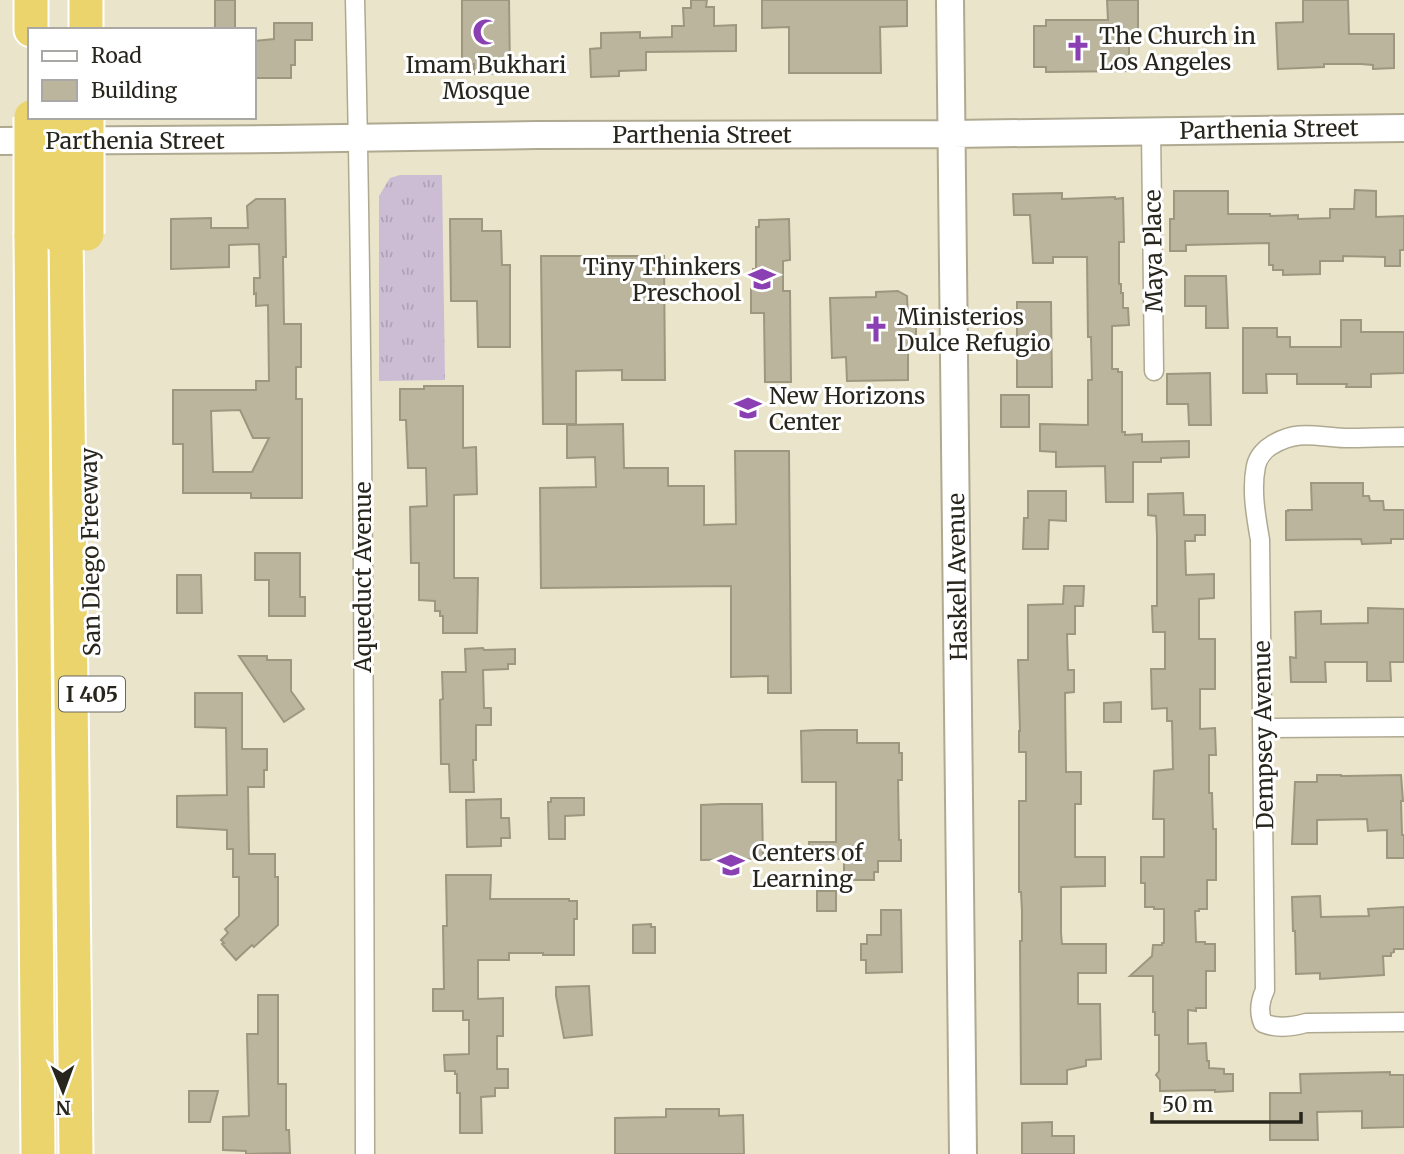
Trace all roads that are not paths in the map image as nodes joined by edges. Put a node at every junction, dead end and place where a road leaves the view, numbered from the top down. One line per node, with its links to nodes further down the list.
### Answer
1 (30, 0): 7 (highway)
2 (53, 0): 8 (highway)
3 (65, 0): 9 (highway)
4 (86, 0): 10 (highway)
5 (355, 0): 18 (street, Aqueduct Avenue)
6 (950, 0): 17 (main road, Haskell Avenue)
7 (31, 28)
8 (53, 28)
9 (65, 28)
10 (86, 28)
11 (31, 119): 20 (highway, San Diego Freeway / I 405, bridge)
12 (54, 119): 20 (highway, bridge)
13 (65, 119): 20 (highway)
14 (87, 119): 20 (highway, San Diego Freeway / I 405, bridge)
15 (1404, 128): 16 (main road, Parthenia Street)
16 (1151, 130): 17 (main road, Parthenia Street); 21 (street, Maya Place)
17 (951, 134): 18 (main road, Parthenia Street); 31 (main road, Haskell Avenue)
18 (358, 137): 19 (main road, Parthenia Street); 30 (street, Aqueduct Avenue)
19 (0, 141)
20 (60, 234): 26 (highway, San Diego Freeway / I 405); 27 (highway); 28 (highway); 29 (highway, San Diego Freeway / I 405)
21 (1154, 371)
22 (1404, 437): 24 (street, Dempsey Avenue)
23 (1404, 727): 24 (street)
24 (1263, 728): 25 (street, Dempsey Avenue)
25 (1404, 1022)
26 (38, 1154)
27 (63, 1154)
28 (76, 1154)
29 (96, 1154)
30 (365, 1154)
31 (963, 1154)

